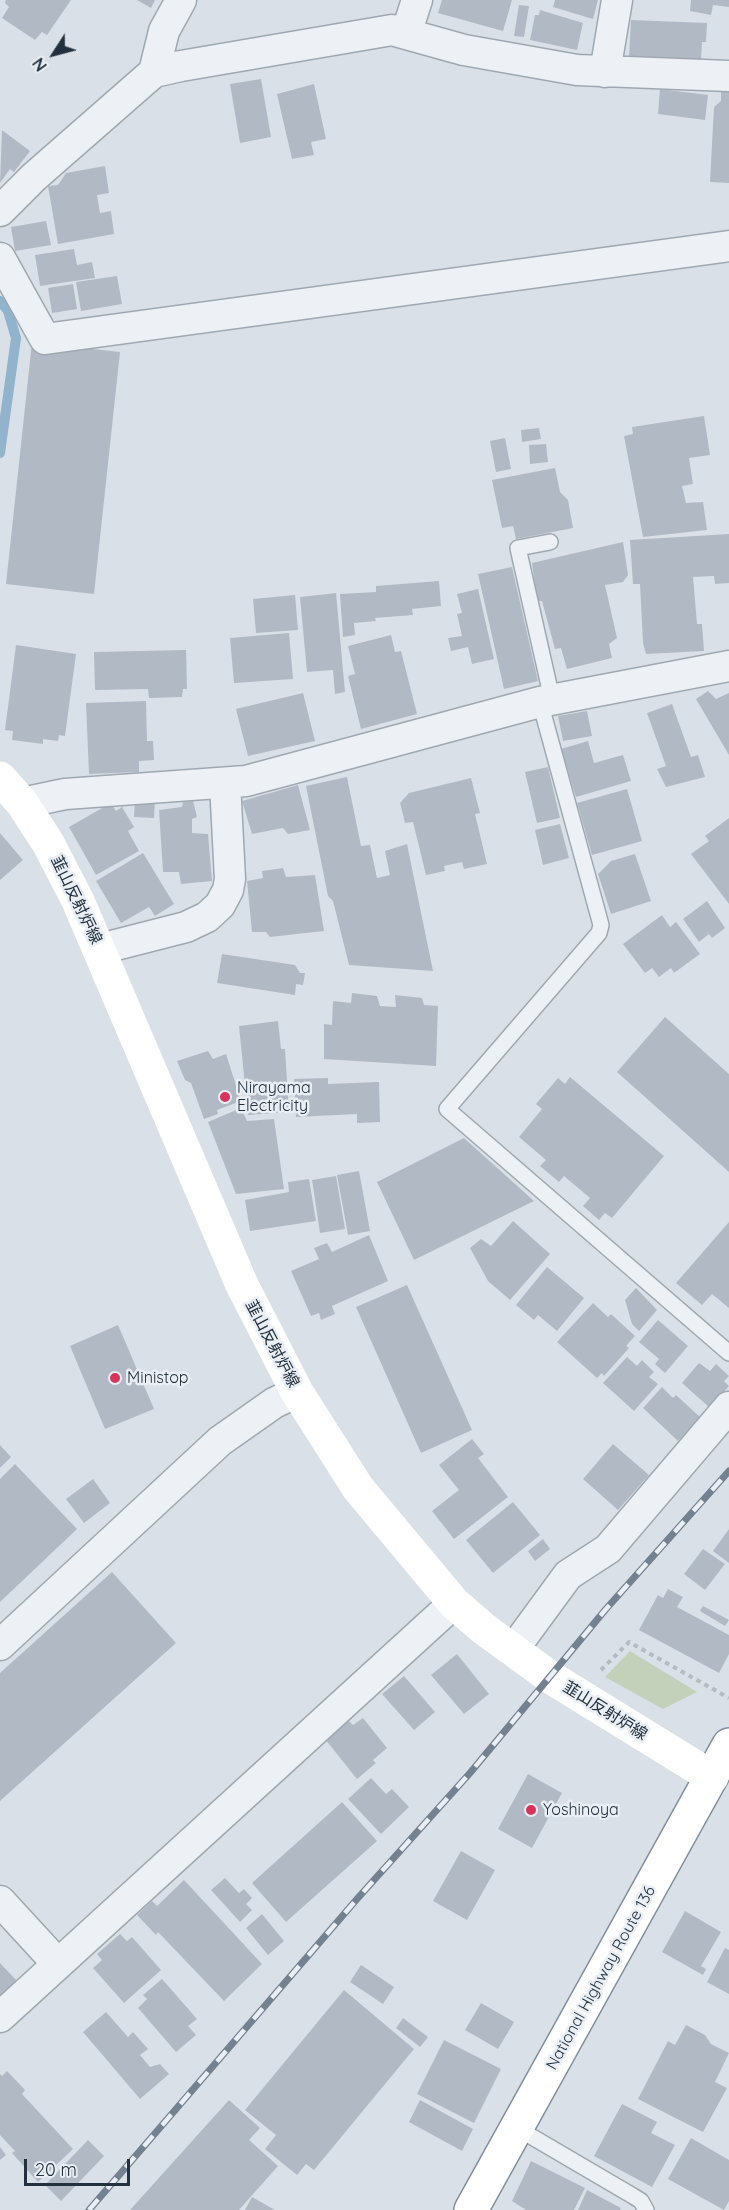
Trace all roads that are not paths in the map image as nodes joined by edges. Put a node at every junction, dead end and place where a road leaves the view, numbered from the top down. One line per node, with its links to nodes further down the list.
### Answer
1 (181, 0): 5 (street)
2 (417, 0): 4 (street)
3 (617, 0): 6 (street)
4 (406, 34): 5 (street); 6 (street)
5 (154, 72): 8 (street)
6 (605, 72): 7 (street)
7 (729, 76)
8 (0, 212)
9 (729, 246): 10 (street)
10 (0, 258)
11 (550, 542): 13 (lane)
12 (729, 666): 13 (street)
13 (546, 701): 15 (street); 18 (lane)
14 (0, 778): 16 (main road, 韮山反射炉線)
15 (225, 783): 16 (street); 17 (street)
16 (22, 803): 17 (main road, 韮山反射炉線)
17 (100, 949): 19 (main road, 韮山反射炉線)
18 (729, 1353)
19 (297, 1392): 21 (main road, 韮山反射炉線); 22 (street)
20 (729, 1407): 23 (street)
21 (454, 1603): 23 (main road, 韮山反射炉線); 27 (street)
22 (0, 1645)
23 (513, 1650): 25 (main road, 韮山反射炉線)
24 (729, 1745): 25 (main road, National Highway Route 136)
25 (712, 1777): 29 (main road, National Highway Route 136)
26 (0, 1901): 27 (street)
27 (57, 1963): 28 (street)
28 (0, 2017)
29 (517, 2128): 30 (main road, National Highway Route 136); 31 (lane)
30 (471, 2210)
31 (646, 2210)

